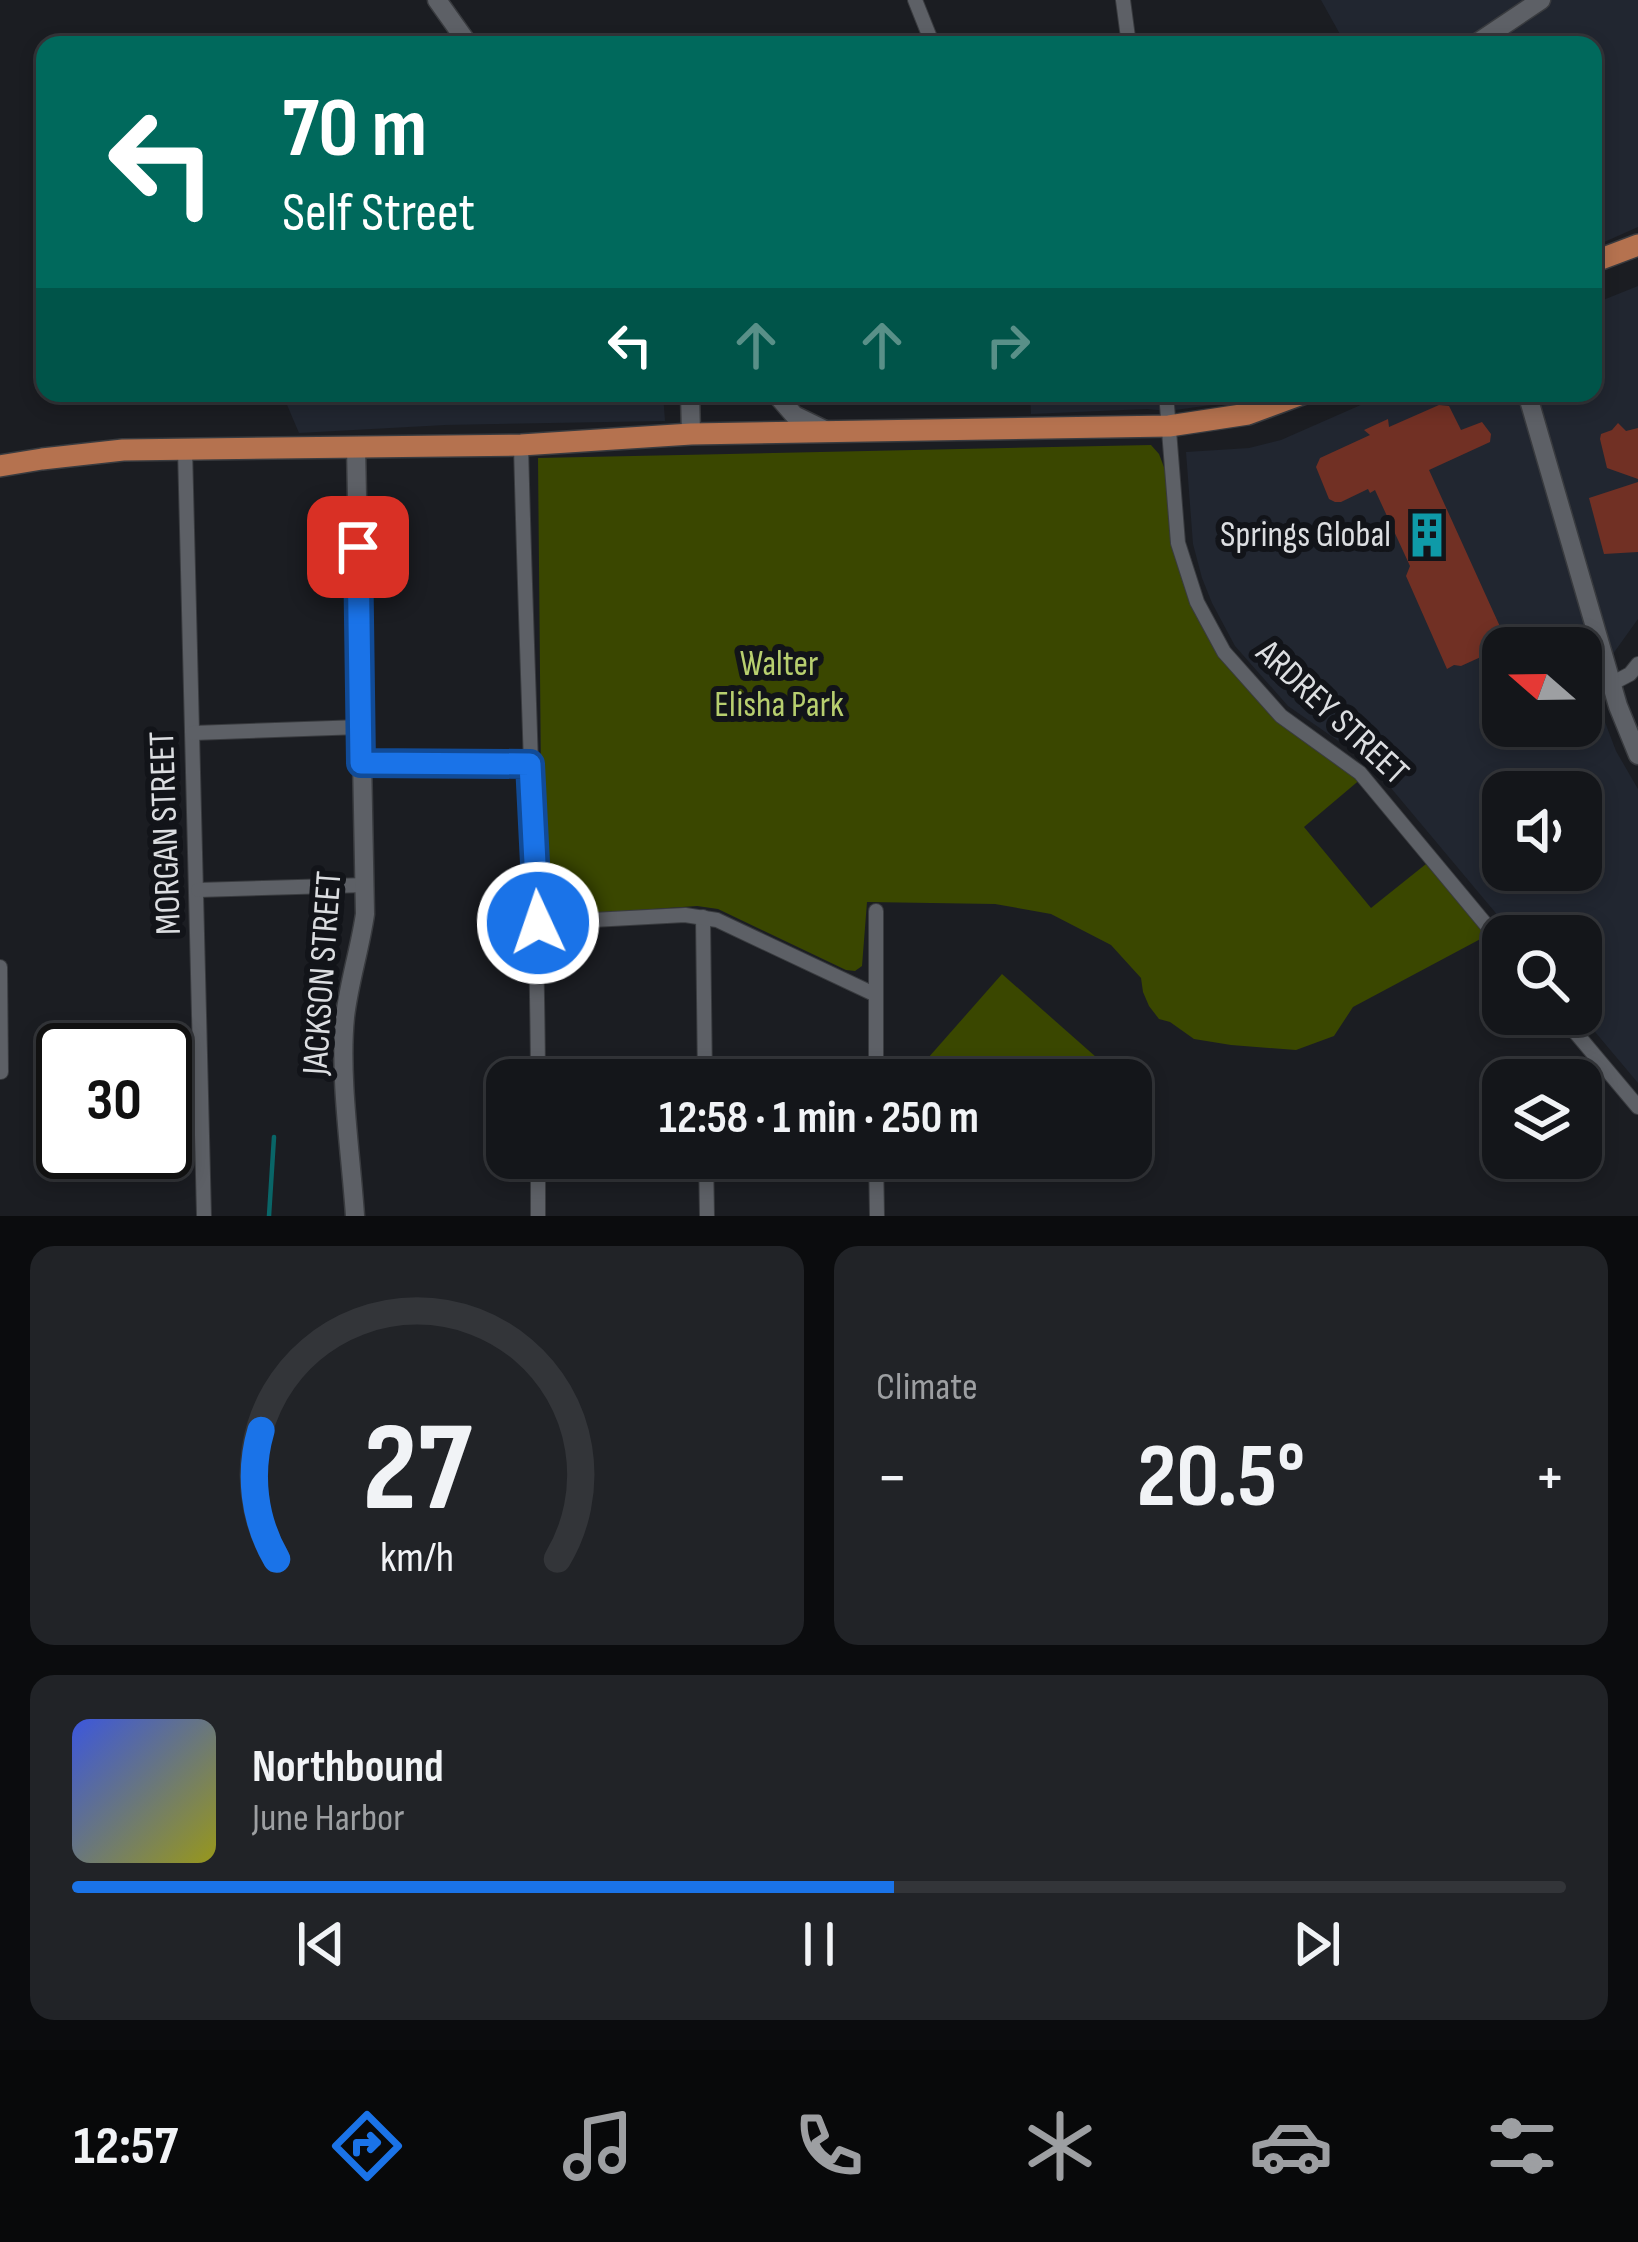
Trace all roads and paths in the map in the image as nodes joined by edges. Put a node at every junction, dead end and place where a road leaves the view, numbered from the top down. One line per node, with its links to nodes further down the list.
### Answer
1 (437, 0): 5 (street)
2 (915, 0): 6 (street)
3 (1124, 0): 7 (street)
4 (1540, 0): 8 (street)
5 (463, 36)
6 (929, 36)
7 (1128, 36)
8 (1487, 36)
9 (1638, 245): 10 (main road)
10 (1602, 259)
11 (690, 402): 18 (street)
12 (783, 402): 17 (street)
13 (1167, 402): 16 (street, ARDREY STREET)
14 (1281, 402): 16 (main road)
15 (1530, 402): 24 (street)
16 (1169, 426): 17 (main road); 34 (street, ARDREY STREET)
17 (831, 433): 18 (main road)
18 (691, 434): 19 (main road)
19 (521, 445): 20 (main road); 29 (street)
20 (356, 446): 21 (main road); 25 (street, JACKSON STREET)
21 (185, 449): 22 (main road); 26 (street, MORGAN STREET)
22 (0, 466)
23 (1638, 664): 24 (street)
24 (1611, 684): 27 (street)
25 (361, 727): 26 (street); 28 (street, JACKSON STREET)
26 (193, 733): 31 (street, MORGAN STREET)
27 (1638, 755)
28 (361, 763): 29 (street); 30 (street, JACKSON STREET)
29 (530, 764): 35 (street)
30 (366, 885): 31 (street); 48 (street, JACKSON STREET)
31 (198, 890): 47 (street, MORGAN STREET)
32 (876, 911): 37 (street)
33 (704, 917): 35 (street); 37 (street); 40 (street)
34 (1482, 920)
35 (538, 923): 39 (street)
36 (0, 968): 42 (street)
37 (876, 994): 41 (street)
38 (1578, 1035): 43 (street)
39 (538, 1059)
40 (705, 1059)
41 (876, 1059)
42 (1, 1072)
43 (1638, 1107)
44 (538, 1179): 49 (street)
45 (706, 1179): 50 (street)
46 (876, 1179): 51 (street)
47 (204, 1216)
48 (355, 1216)
49 (538, 1216)
50 (706, 1216)
51 (877, 1216)

